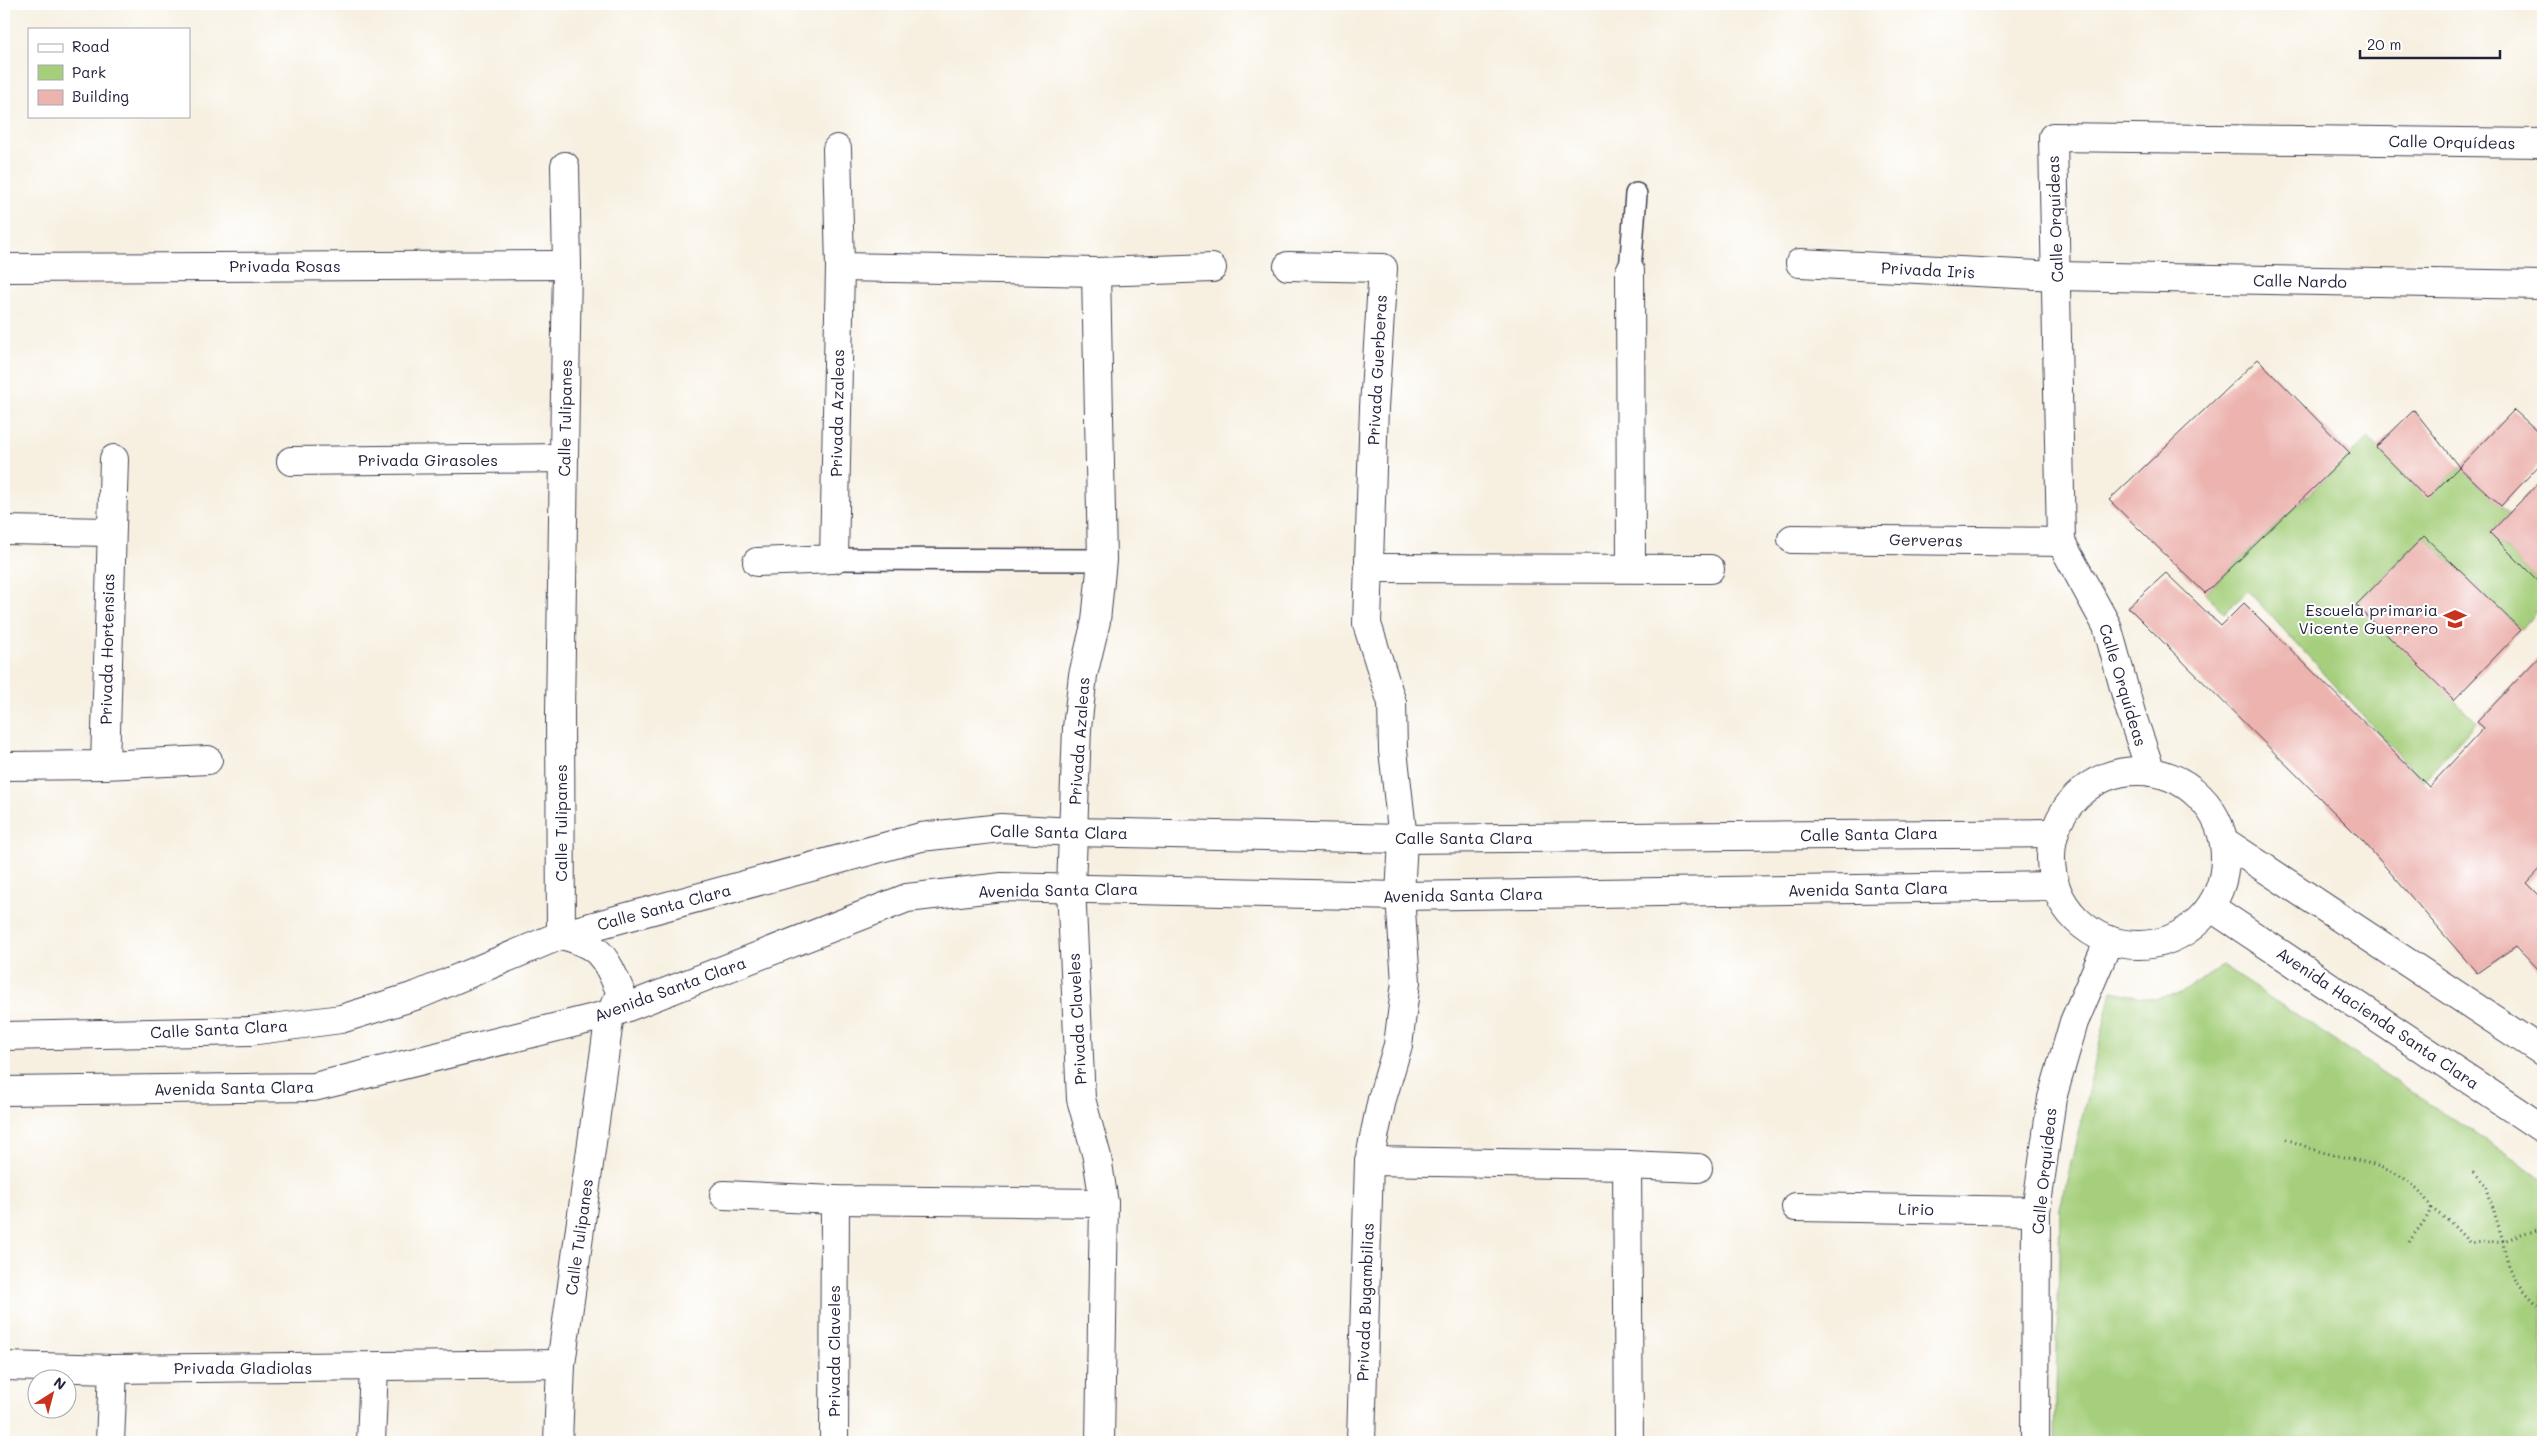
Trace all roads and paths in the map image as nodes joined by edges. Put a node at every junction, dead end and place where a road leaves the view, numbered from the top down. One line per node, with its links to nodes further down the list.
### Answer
1 (2543, 143): 13 (street, Calle Orquídeas)
2 (837, 149): 8 (street, Privada Azaleas)
3 (565, 166): 6 (street, Calle Tulipanes)
4 (1636, 194): 12 (lane)
5 (1800, 263): 13 (street, Privada Iris)
6 (567, 265): 9 (street, Privada Rosas); 15 (street, Calle Tulipanes)
7 (1288, 266): 26 (street, Privada Guerberas)
8 (840, 267): 11 (street); 22 (street, Privada Azaleas)
9 (4, 268)
10 (1212, 268): 11 (street)
11 (1096, 272): 23 (street, Privada Azaleas)
12 (1630, 272): 25 (street)
13 (2057, 276): 14 (street, Calle Nardo); 21 (street, Calle Orquídeas)
14 (2543, 285)
15 (564, 458): 17 (street, Privada Girasoles); 40 (street, Calle Tulipanes)
16 (114, 459): 19 (street, Privada Hortensias)
17 (291, 461)
18 (4, 530): 19 (street)
19 (110, 532): 29 (street, Privada Hortensias)
20 (1792, 538): 21 (street, Gerveras)
21 (2061, 542): 31 (street, Calle Orquídeas)
22 (834, 559): 23 (lane); 24 (street)
23 (1102, 560): 32 (street, Privada Azaleas)
24 (757, 562)
25 (1631, 567): 26 (street); 27 (street)
26 (1368, 568): 34 (street, Privada Guerberas)
27 (1710, 569)
28 (208, 760): 29 (street)
29 (105, 765): 30 (street)
30 (4, 766)
31 (2151, 772): 33 (street); 35 (street)
32 (1073, 832): 34 (street, Calle Santa Clara); 37 (street, Privada Claveles); 40 (street, Calle Santa Clara)
33 (2054, 833): 34 (street, Calle Santa Clara); 36 (street)
34 (1403, 839): 38 (street, Privada Guerberas)
35 (2225, 842): 39 (street); 44 (street)
36 (2053, 886): 38 (street, Avenida Santa Clara); 41 (street)
37 (1071, 887): 38 (street, Avenida Santa Clara); 42 (street, Avenida Santa Clara); 54 (street, Privada Claveles)
38 (1400, 896): 48 (street, Privada Bugambilias)
39 (2212, 908): 41 (street); 46 (street, Avenida Hacienda Santa Clara)
40 (561, 935): 42 (street, Calle Tulipanes); 43 (street, Calle Santa Clara)
41 (2109, 940): 57 (street, Calle Orquídeas)
42 (610, 1014): 45 (street, Avenida Santa Clara); 62 (street, Calle Tulipanes)
43 (4, 1036)
44 (2543, 1052)
45 (4, 1091)
46 (2543, 1129)
47 (2286, 1139): 56 (path)
48 (1369, 1161): 49 (street); 71 (street, Privada Bugambilias)
49 (1627, 1165): 50 (street); 72 (street)
50 (1698, 1168)
51 (2474, 1172): 59 (path)
52 (724, 1195): 53 (street)
53 (835, 1200): 54 (street); 69 (street, Privada Claveles)
54 (1104, 1204): 70 (street, Privada Claveles)
55 (1796, 1207): 57 (street, Lirio)
56 (2430, 1208): 59 (path); 60 (path)
57 (2036, 1211): 73 (street, Calle Orquídeas)
58 (2543, 1228): 59 (path)
59 (2503, 1242): 61 (path)
60 (2408, 1245)
61 (2543, 1310)
62 (561, 1364): 64 (street, Privada Gladiolas); 68 (street, Calle Tulipanes)
63 (4, 1366): 65 (street, Privada Gladiolas)
64 (374, 1367): 65 (street, Privada Gladiolas); 67 (street)
65 (113, 1369): 66 (street)
66 (110, 1442)
67 (371, 1442)
68 (558, 1442)
69 (834, 1442)
70 (1100, 1442)
71 (1361, 1442)
72 (1629, 1442)
73 (2035, 1442)

